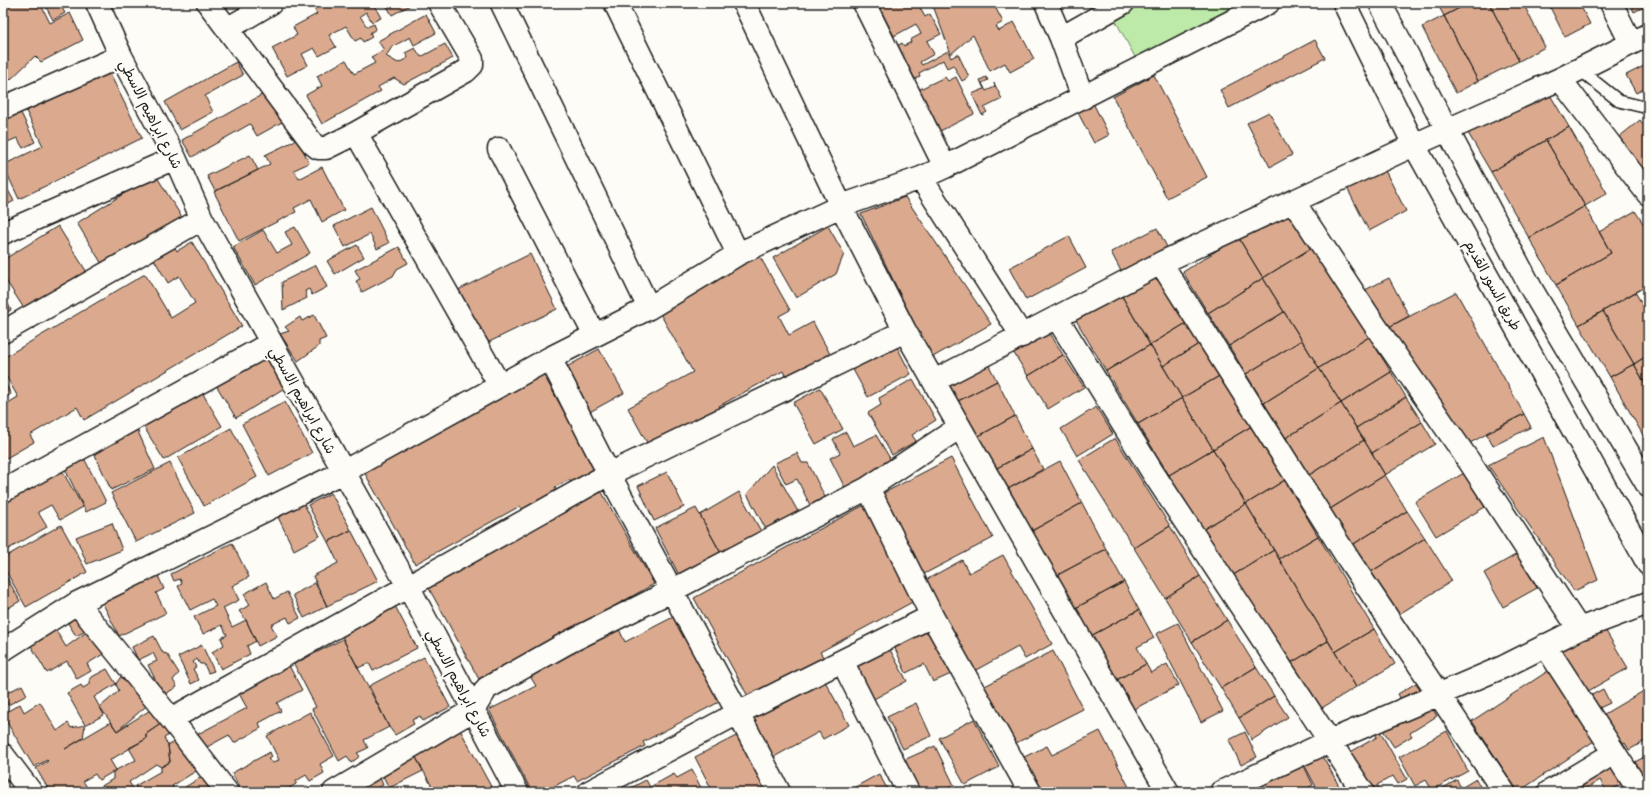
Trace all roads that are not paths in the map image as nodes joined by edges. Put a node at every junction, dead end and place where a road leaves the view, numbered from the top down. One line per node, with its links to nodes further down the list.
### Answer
1 (97, 3): 18 (street, شارع ابراهيم الاسطي)
2 (208, 3): 15 (street)
3 (271, 3): 15 (street)
4 (439, 3): 24 (street)
5 (615, 3): 35 (street)
6 (744, 3): 32 (street)
7 (864, 3): 28 (street)
8 (1046, 3): 16 (street)
9 (1123, 3): 16 (street)
10 (1268, 3): 20 (street)
11 (1344, 3): 25 (street, طريق السور القديم)
12 (1380, 3): 23 (street)
13 (1611, 3): 17 (street)
14 (502, 4): 37 (street)
15 (227, 28): 24 (street)
16 (1061, 38): 20 (street)
17 (1640, 39): 19 (street)
18 (121, 56): 21 (street); 27 (street, شارع ابراهيم الاسطي)
19 (1570, 74): 22 (lane); 23 (street); 30 (street)
20 (1083, 98): 28 (street)
21 (3, 108)
22 (1648, 108)
23 (1447, 131): 25 (street); 50 (street)
24 (356, 133): 46 (street)
25 (1414, 145): 31 (street); 53 (street, طريق السور القديم)
26 (499, 149): 41 (street)
27 (175, 158): 33 (street, شارع ابراهيم الاسطي); 34 (street)
28 (945, 167): 29 (street)
29 (921, 178): 32 (street); 42 (street)
30 (1648, 194)
31 (1294, 202): 36 (street); 59 (street)
32 (842, 206): 35 (street); 39 (street)
33 (202, 219): 40 (street); 43 (street, شارع ابراهيم الاسطي)
34 (3, 233)
35 (738, 254): 37 (street)
36 (1161, 264): 38 (street); 63 (street)
37 (649, 308): 41 (street)
38 (1057, 318): 42 (street); 67 (street)
39 (905, 331): 45 (street); 49 (street)
40 (3, 332)
41 (594, 334): 44 (street)
42 (1022, 336): 45 (street)
43 (271, 343): 48 (street, شارع ابراهيم الاسطي); 52 (street)
44 (550, 358): 46 (street); 49 (street)
45 (934, 381): 47 (street)
46 (500, 386): 48 (street)
47 (960, 427): 51 (street); 79 (street)
48 (343, 472): 54 (street, شارع ابراهيم الاسطي); 56 (street)
49 (609, 474): 54 (street); 55 (street)
50 (1648, 486)
51 (868, 488): 55 (street); 58 (street)
52 (3, 491)
53 (1648, 564)
54 (408, 586): 64 (street, شارع ابراهيم الاسطي); 66 (street)
55 (671, 591): 64 (street); 65 (street)
56 (78, 603): 61 (street); 66 (street)
57 (1648, 603): 59 (street)
58 (932, 616): 62 (street); 78 (street)
59 (1579, 629): 60 (street)
60 (1545, 645): 63 (street); 68 (street)
61 (3, 650)
62 (842, 661): 65 (street); 77 (street)
63 (1440, 694): 67 (street); 81 (street)
64 (473, 710): 73 (street); 74 (street, شارع ابراهيم الاسطي)
65 (738, 713): 75 (street); 76 (street)
66 (171, 719): 72 (street)
67 (1330, 741): 70 (street); 80 (street)
68 (1614, 753): 82 (street); 83 (street)
69 (3, 755): 71 (street)
70 (1232, 790)
71 (31, 792)
72 (227, 792)
73 (334, 792)
74 (518, 792)
75 (589, 792)
76 (779, 792)
77 (908, 792)
78 (1030, 792)
79 (1168, 792)
80 (1363, 792)
81 (1504, 792)
82 (1549, 792)
83 (1640, 792)

